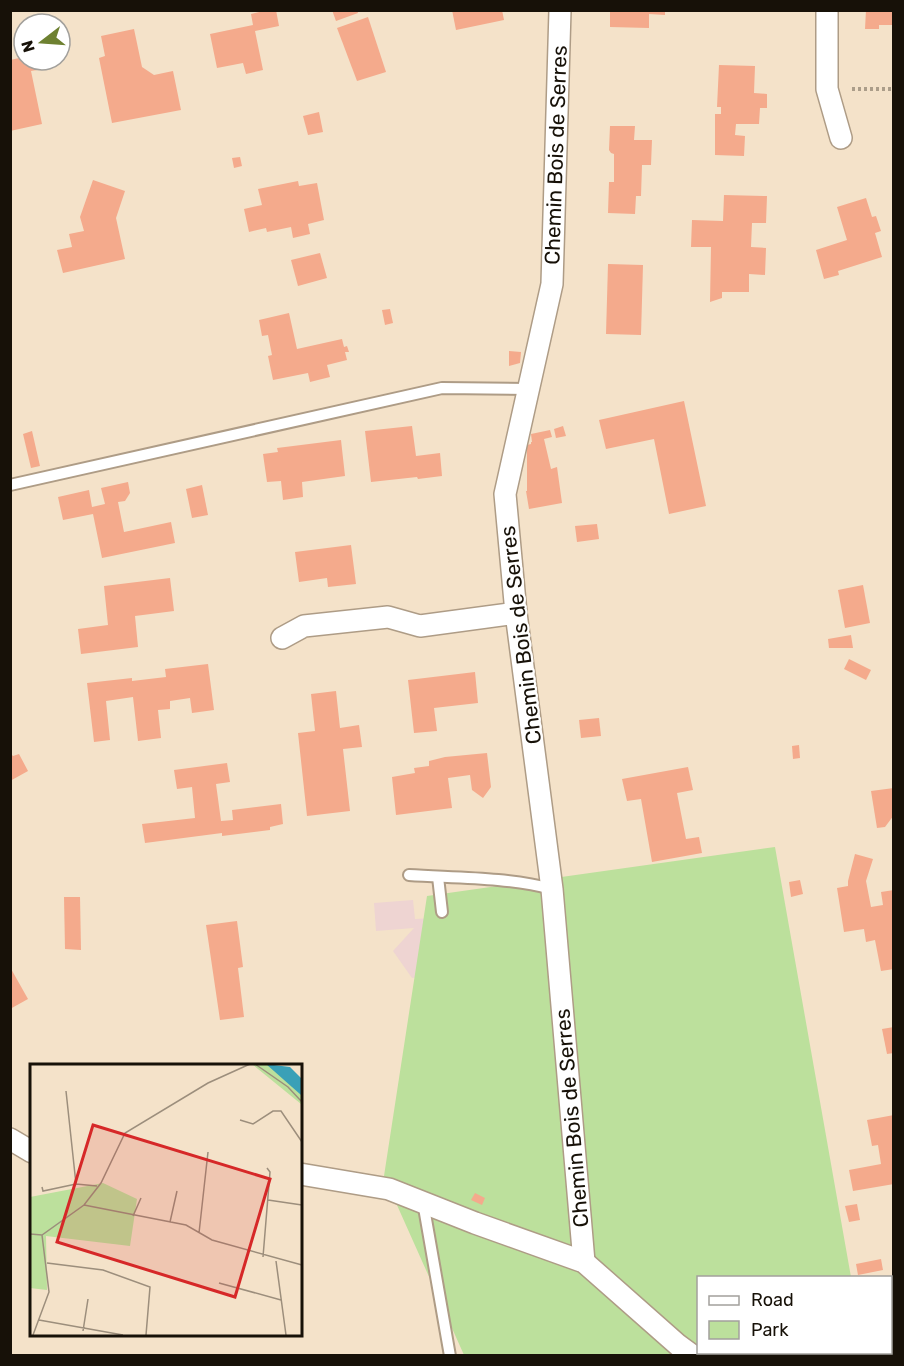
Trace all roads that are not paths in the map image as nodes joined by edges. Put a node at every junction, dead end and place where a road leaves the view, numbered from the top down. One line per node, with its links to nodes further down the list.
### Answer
1 (560, 10): 4 (street, Chemin Bois de Serres)
2 (827, 10): 3 (street)
3 (840, 138)
4 (529, 389): 5 (lane); 6 (street, Chemin Bois de Serres)
5 (10, 485)
6 (516, 613): 7 (street); 10 (street, Chemin Bois de Serres)
7 (282, 638)
8 (409, 875): 9 (lane)
9 (438, 877): 10 (lane); 11 (lane)
10 (552, 890): 16 (street, Chemin Bois de Serres)
11 (442, 912)
12 (10, 1139): 13 (street)
13 (30, 1151)
14 (302, 1174): 15 (street)
15 (423, 1202): 16 (street); 17 (lane)
16 (584, 1262): 18 (street)
17 (450, 1356)
18 (693, 1356)

